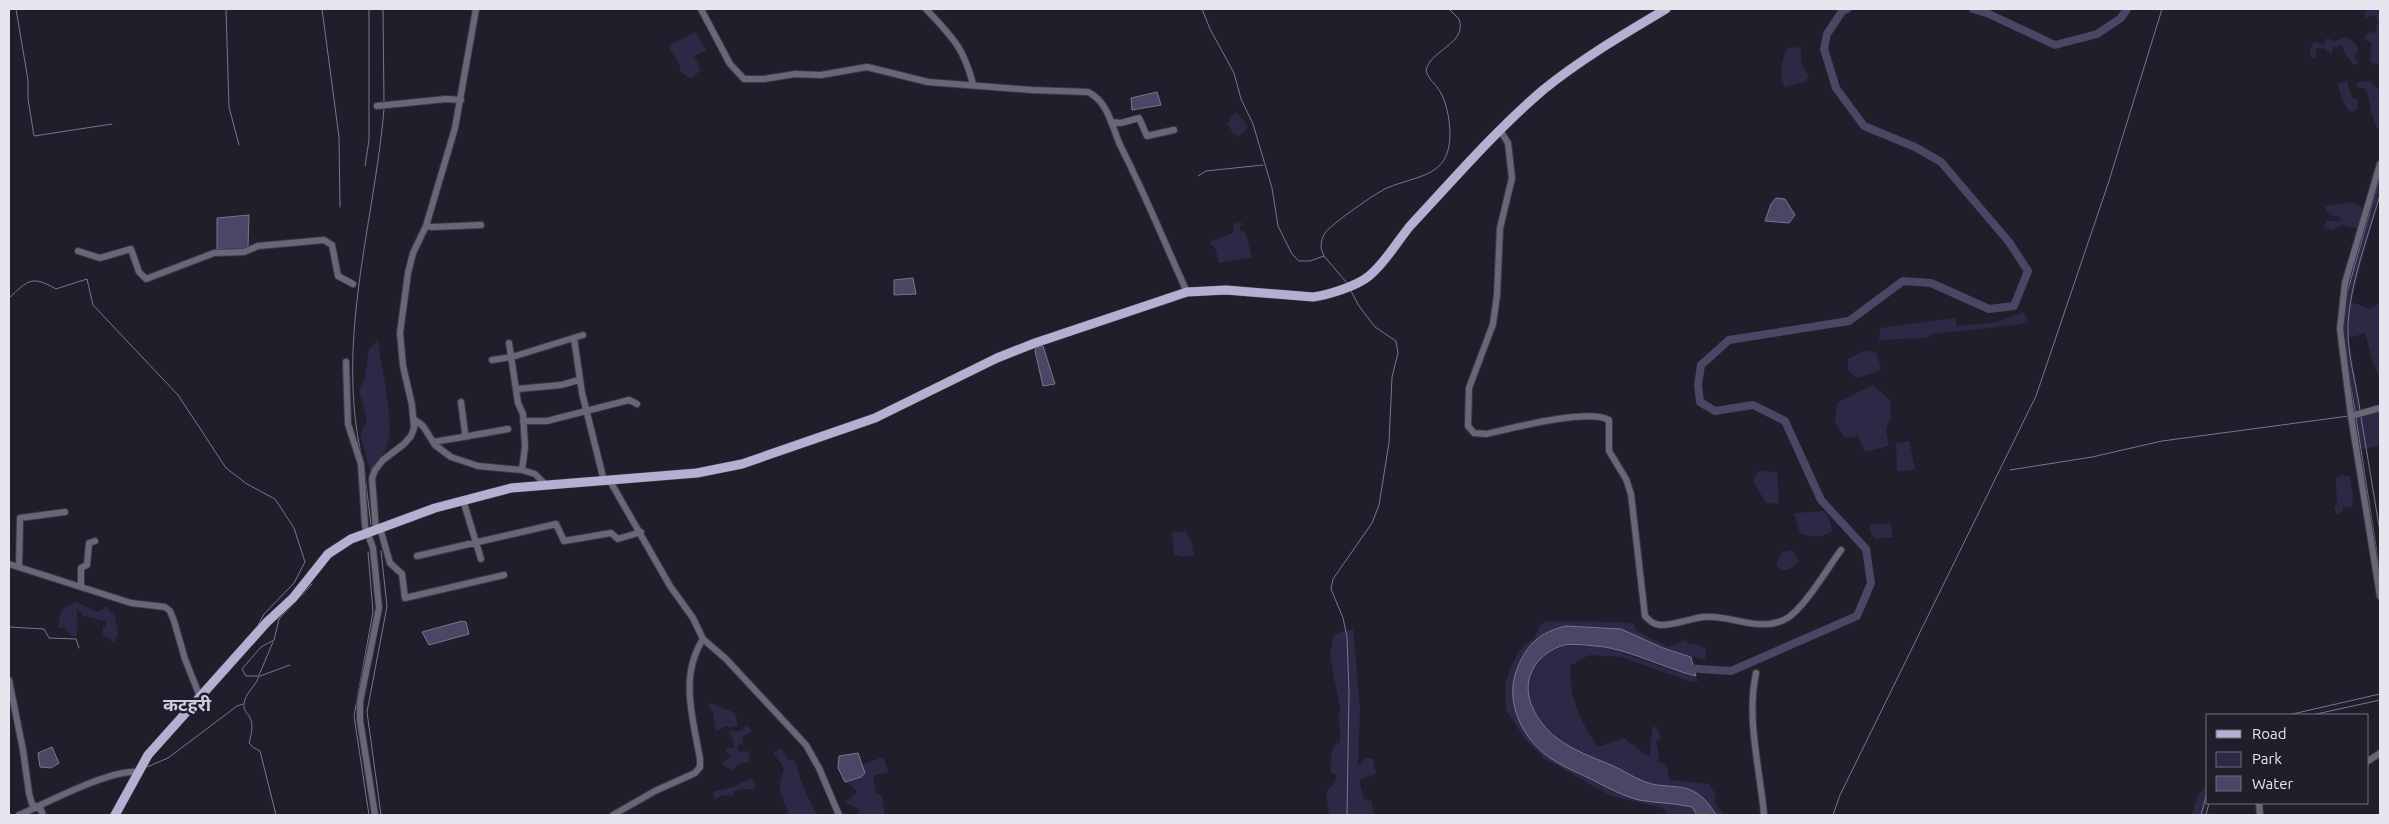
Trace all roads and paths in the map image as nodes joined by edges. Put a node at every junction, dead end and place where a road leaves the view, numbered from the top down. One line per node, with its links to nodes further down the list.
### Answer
1 (476, 9): 6 (street)
2 (701, 9): 5 (street)
3 (926, 9): 5 (street)
4 (1666, 9): 10 (main road)
5 (973, 84): 8 (street)
6 (461, 100): 7 (street); 13 (street)
7 (377, 106)
8 (1111, 122): 9 (street); 16 (street)
9 (1174, 130)
10 (1500, 130): 16 (main road); 44 (street)
11 (2380, 164): 29 (street)
12 (481, 225): 13 (street)
13 (426, 226): 30 (street)
14 (78, 251): 15 (street)
15 (352, 284)
16 (1187, 292): 36 (main road)
17 (582, 335): 18 (street)
18 (574, 338): 20 (street); 23 (street)
19 (509, 343): 20 (street)
20 (512, 357): 21 (street); 24 (street)
21 (492, 360)
22 (346, 362): 40 (street)
23 (579, 380): 24 (street); 28 (street)
24 (517, 389): 31 (street)
25 (461, 402): 33 (street)
26 (637, 404): 28 (street)
27 (2380, 408): 29 (street)
28 (586, 410): 31 (street); 36 (street)
29 (2351, 416): 51 (street)
30 (414, 420): 34 (street); 40 (street)
31 (523, 421): 35 (street)
32 (508, 429): 33 (street)
33 (463, 437): 34 (street)
34 (433, 442): 35 (street)
35 (522, 470): 37 (street)
36 (607, 481): 37 (main road); 41 (street)
37 (547, 486): 38 (main road)
38 (463, 500): 40 (main road); 43 (street)
39 (65, 512): 48 (street)
40 (375, 530): 49 (street); 55 (main road); 63 (street)
41 (641, 532): 43 (street); 52 (street)
42 (94, 541): 50 (street)
43 (477, 543): 45 (street); 46 (street)
44 (1841, 550)
45 (417, 556)
46 (482, 560)
47 (9, 564): 48 (street)
48 (19, 567): 50 (street)
49 (504, 575)
50 (81, 587): 55 (street)
51 (2380, 596)
52 (703, 640): 64 (street); 65 (street)
53 (1756, 673): 66 (street)
54 (9, 680): 59 (street)
55 (200, 698): 58 (main road)
56 (2380, 753): 57 (street)
57 (2369, 760)
58 (138, 772): 59 (street); 62 (main road)
59 (37, 808): 60 (street); 61 (street)
60 (19, 815)
61 (43, 815)
62 (115, 815)
63 (375, 815)
64 (614, 815)
65 (839, 815)
66 (1764, 815)

